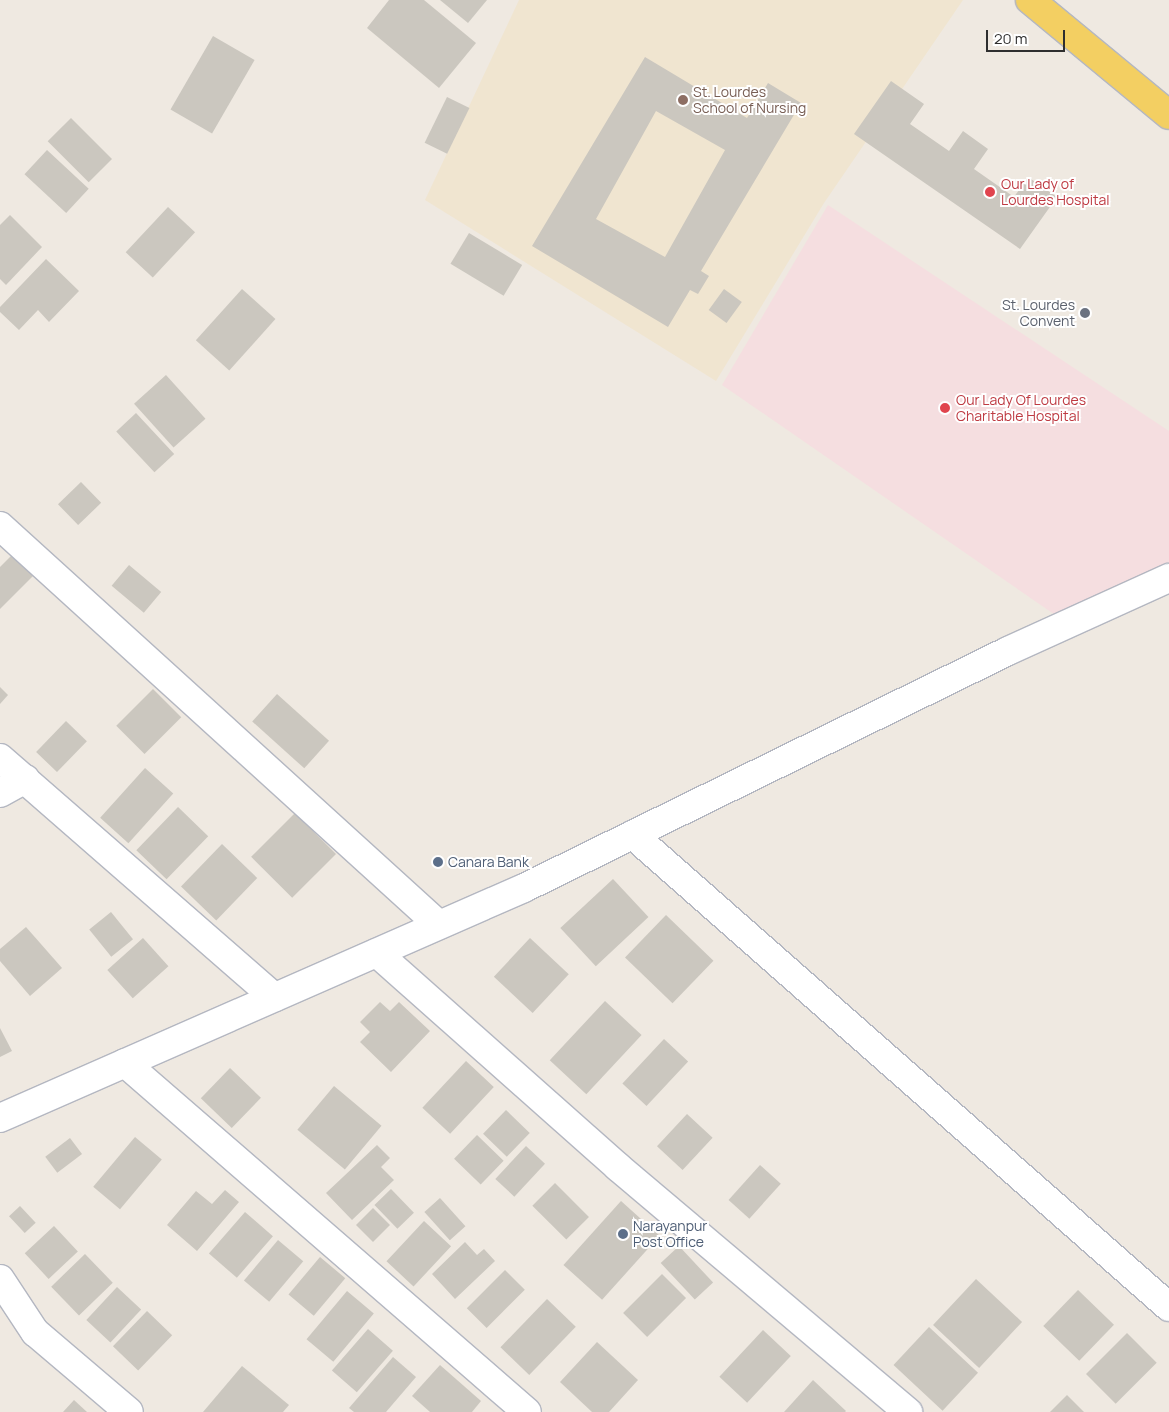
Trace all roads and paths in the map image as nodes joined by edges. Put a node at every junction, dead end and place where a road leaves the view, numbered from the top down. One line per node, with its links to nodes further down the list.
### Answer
1 (1030, 0): 2 (main road)
2 (1169, 115)
3 (0, 526): 9 (street)
4 (1169, 578): 8 (street)
5 (0, 758): 6 (street)
6 (25, 780): 7 (street); 11 (street)
7 (0, 793)
8 (633, 835): 9 (street); 15 (street)
9 (439, 925): 10 (street)
10 (377, 952): 11 (street); 18 (street)
11 (274, 997): 12 (street)
12 (125, 1063): 13 (street); 17 (street)
13 (0, 1118)
14 (0, 1279): 16 (street)
15 (1169, 1307)
16 (129, 1412)
17 (527, 1412)
18 (908, 1412)

